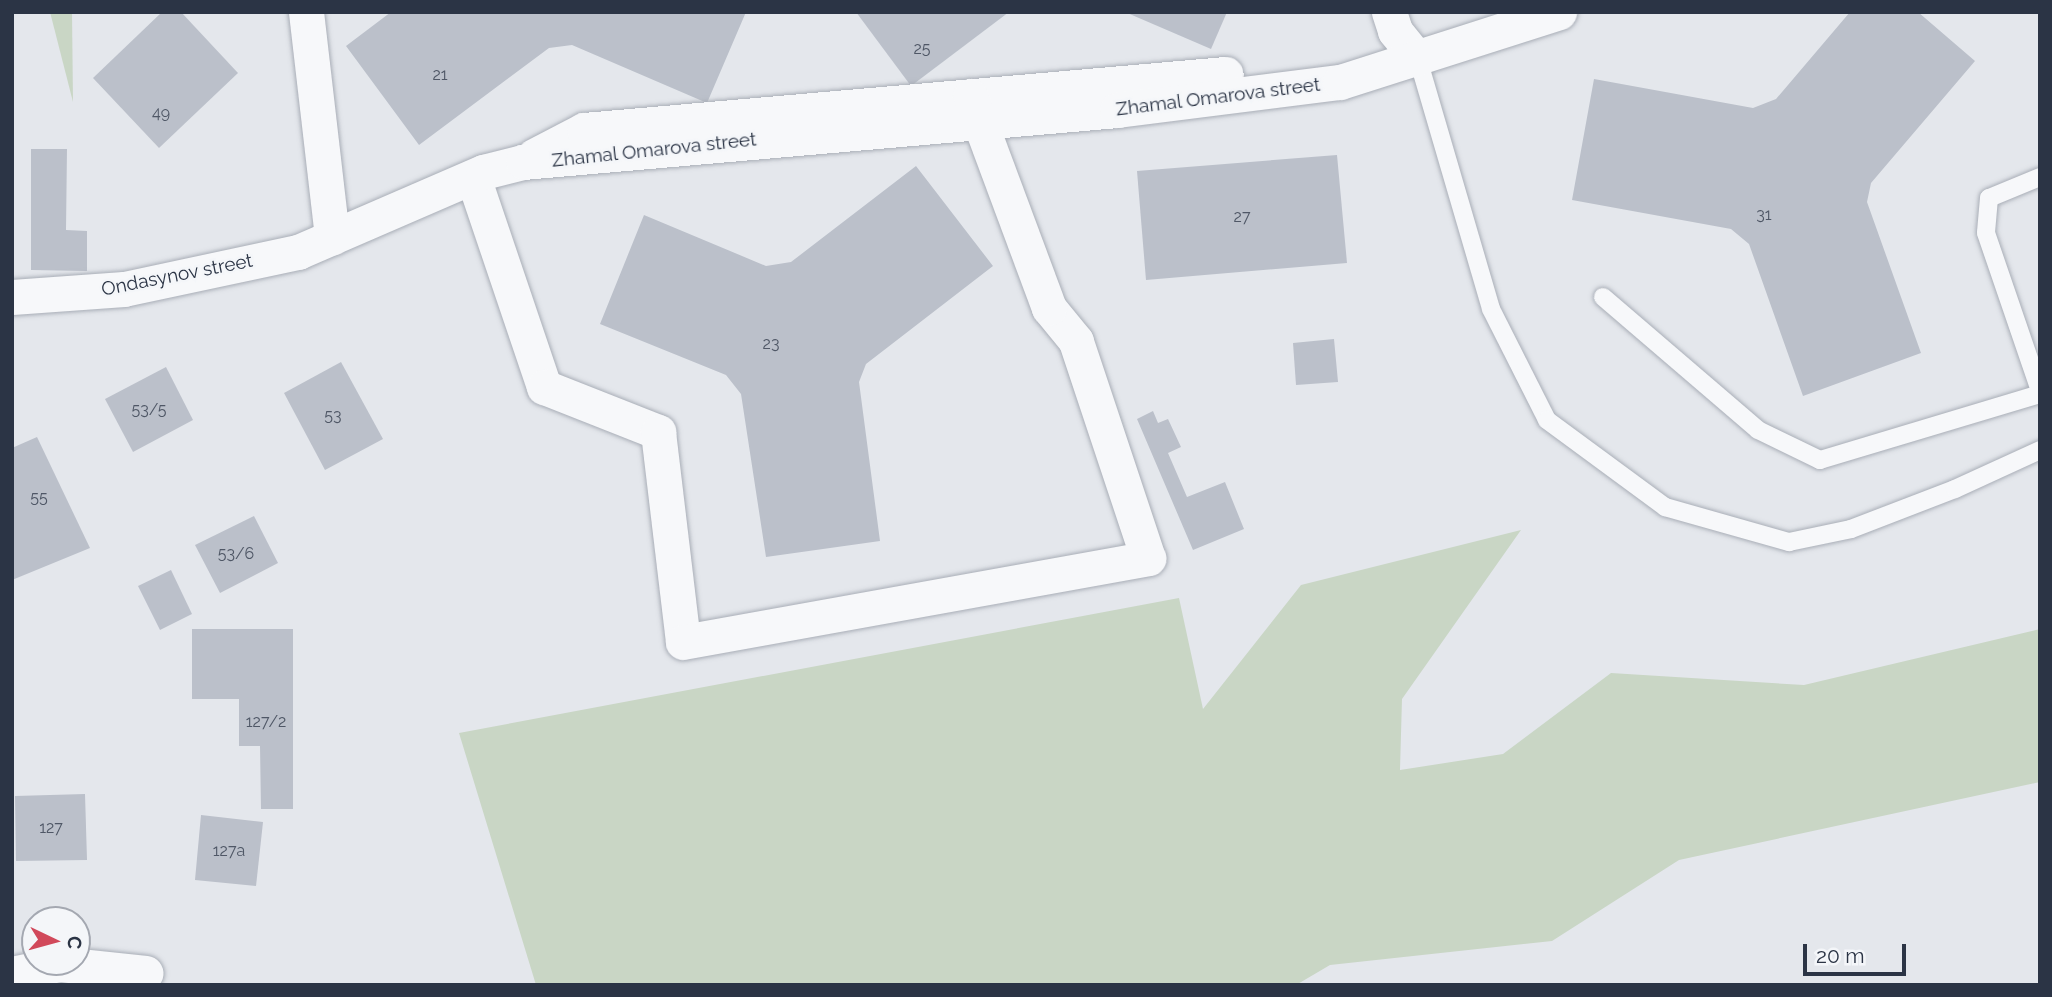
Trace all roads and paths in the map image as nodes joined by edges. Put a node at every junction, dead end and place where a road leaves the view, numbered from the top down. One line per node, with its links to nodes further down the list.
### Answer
1 (306, 12): 8 (street)
2 (1389, 12): 4 (street)
3 (1559, 12): 4 (street)
4 (1418, 59): 5 (street, Zhamal Omarova street); 12 (lane)
5 (975, 109): 6 (street, Zhamal Omarova street); 6 (street)
6 (473, 177): 8 (street, Ondasynov street)
7 (2040, 177): 11 (lane)
8 (332, 238): 9 (street, Ondasynov street)
9 (12, 297)
10 (1603, 297): 11 (lane)
11 (2040, 393)
12 (2040, 450)
13 (146, 973): 14 (street)
14 (12, 974)

